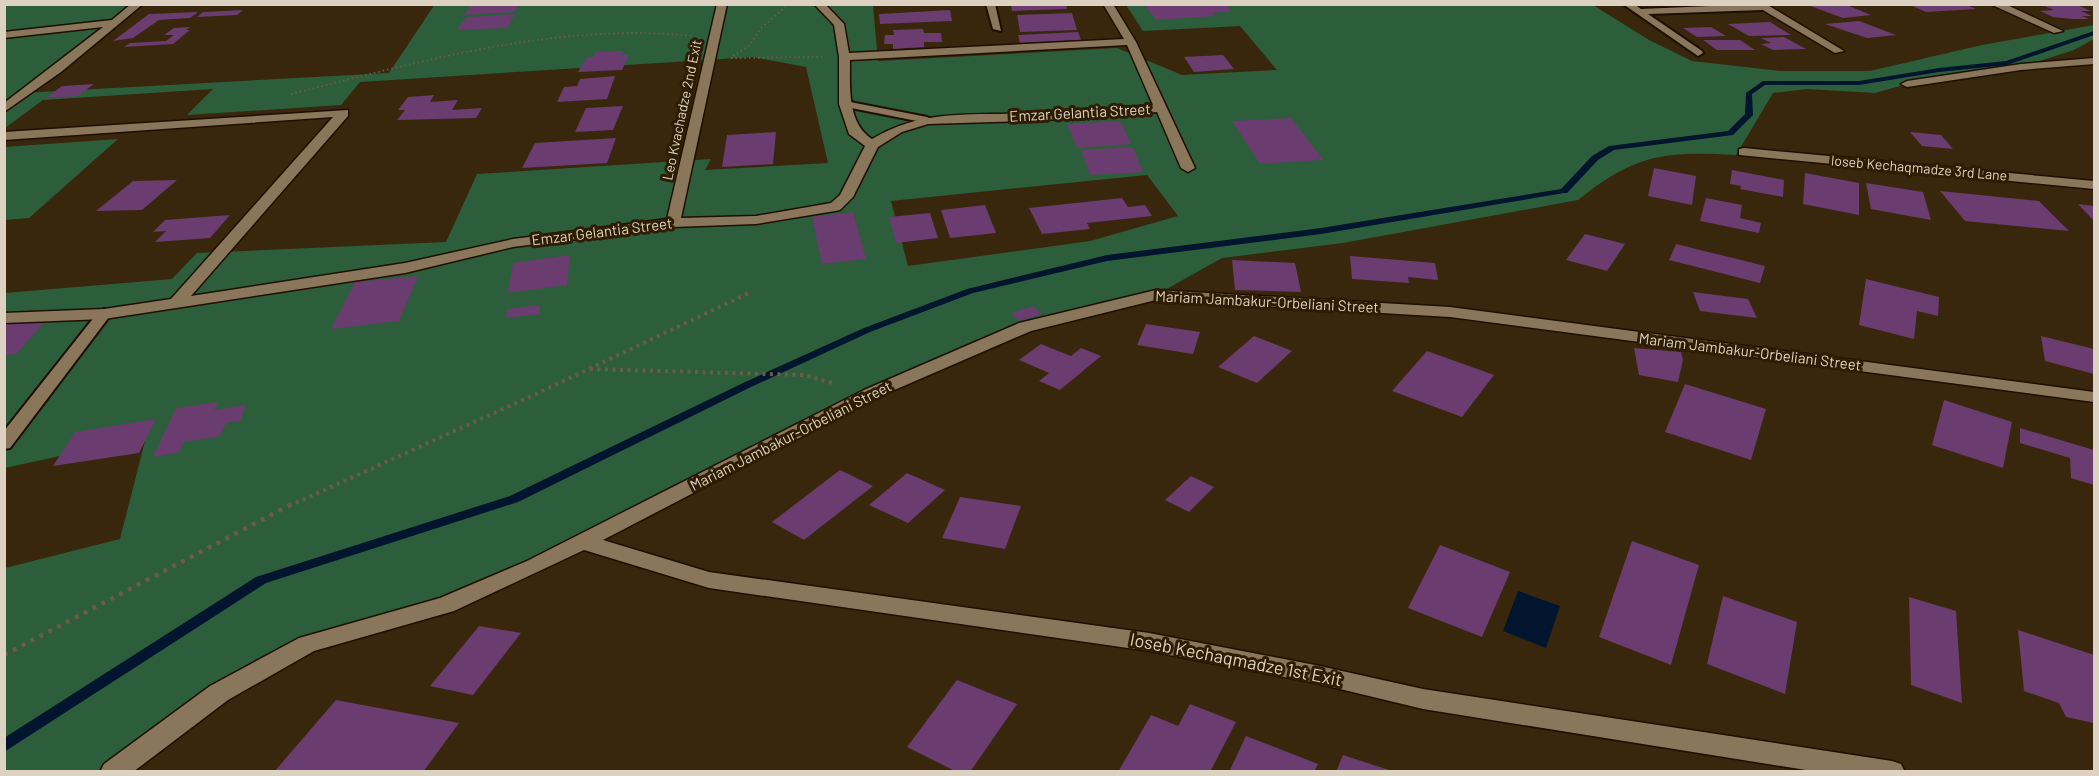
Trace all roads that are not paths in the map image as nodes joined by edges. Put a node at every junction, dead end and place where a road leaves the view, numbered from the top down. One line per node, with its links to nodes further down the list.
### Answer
1 (138, 4): 10 (street)
2 (722, 4): 29 (street, Leo Kvachadze 2nd Exit)
3 (819, 4): 17 (street)
4 (990, 4): 11 (lane)
5 (1108, 4): 14 (street)
6 (1628, 4): 9 (lane)
7 (1995, 4): 12 (street)
8 (1760, 6): 9 (lane); 15 (street)
9 (1638, 12): 16 (lane)
10 (116, 24): 13 (street); 22 (street)
11 (998, 29)
12 (2058, 31)
13 (4, 35)
14 (1131, 42): 17 (street); 21 (street)
15 (1839, 51)
16 (1698, 53)
17 (844, 57): 20 (street)
18 (2094, 61): 19 (street)
19 (1907, 84)
20 (845, 104): 23 (lane); 25 (street)
21 (1162, 108): 23 (street, Emzar Gelantia Street); 27 (street)
22 (4, 109)
23 (927, 120): 25 (street, Emzar Gelantia Street)
24 (4, 136): 30 (street)
25 (872, 145): 29 (street, Emzar Gelantia Street)
26 (1744, 152): 28 (street, Ioseb Kechaqmadze 3rd Lane)
27 (1188, 168)
28 (2094, 185)
29 (673, 223): 30 (street, Emzar Gelantia Street)
30 (176, 303): 31 (street, Emzar Gelantia Street)
31 (104, 314): 32 (street, Emzar Gelantia Street); 34 (lane)
32 (4, 318)
33 (2094, 397): 35 (street, Mariam Jambakur-Orbeliani Street)
34 (4, 444)
35 (583, 542): 36 (street, Mariam Jambakur-Orbeliani Street); 37 (street, Ioseb Kechaqmadze 1st Exit)
36 (113, 771)
37 (1892, 771)

